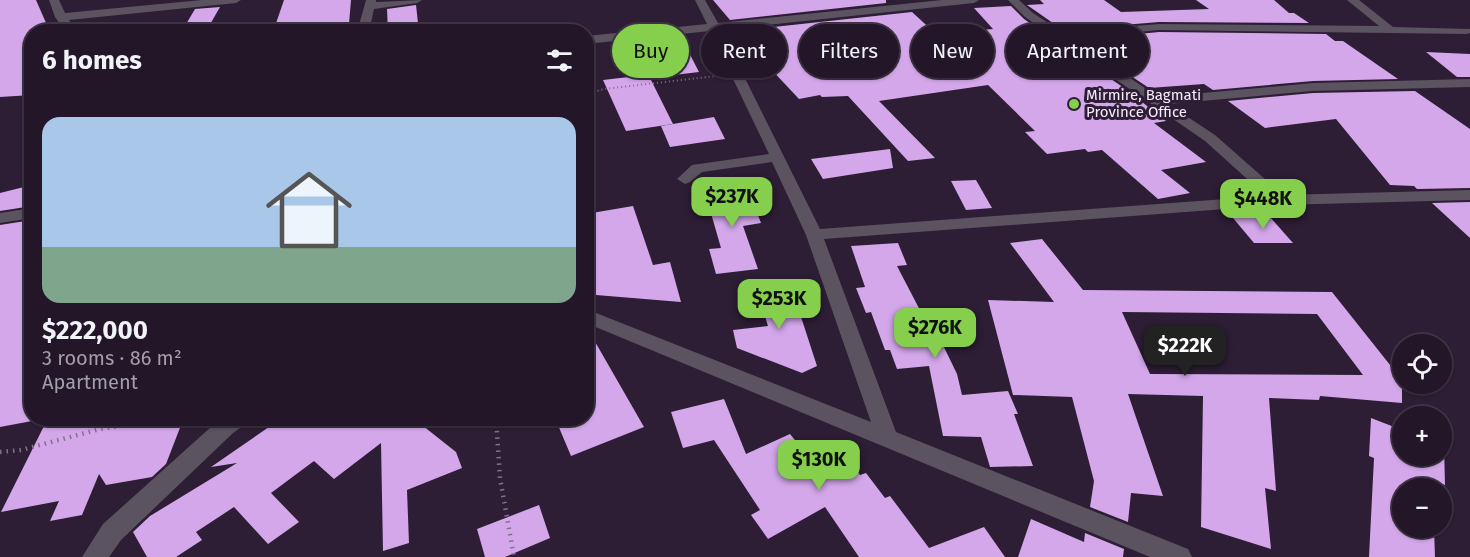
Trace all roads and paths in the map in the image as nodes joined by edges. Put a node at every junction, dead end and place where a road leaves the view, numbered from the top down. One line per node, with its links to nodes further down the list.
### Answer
1 (54, 0): 9 (street)
2 (236, 0): 9 (street)
3 (417, 0): 8 (street)
4 (700, 0): 12 (street)
5 (974, 0): 13 (street)
6 (1013, 0): 14 (street)
7 (1352, 0): 17 (street)
8 (370, 3): 11 (street)
9 (61, 16): 10 (street)
10 (66, 24)
11 (365, 24)
12 (714, 24)
13 (735, 24)
14 (1042, 24)
15 (701, 28): 19 (street)
16 (1149, 28): 17 (street)
17 (1389, 29): 18 (street)
18 (1466, 31)
19 (594, 39)
20 (701, 77): 24 (path)
21 (740, 78): 26 (street)
22 (1122, 78): 25 (street)
23 (1470, 83): 25 (street)
24 (594, 92)
25 (1157, 101): 29 (street)
26 (778, 157): 27 (street); 32 (street)
27 (685, 179)
28 (1469, 196): 29 (street)
29 (1279, 200): 32 (street)
30 (24, 214): 31 (street)
31 (0, 218)
32 (814, 235): 37 (street)
33 (594, 318): 37 (street)
34 (120, 426): 38 (path)
35 (226, 426): 39 (street)
36 (497, 426): 40 (path)
37 (888, 440): 41 (street)
38 (0, 452)
39 (94, 557)
40 (514, 557)
41 (1179, 557)

